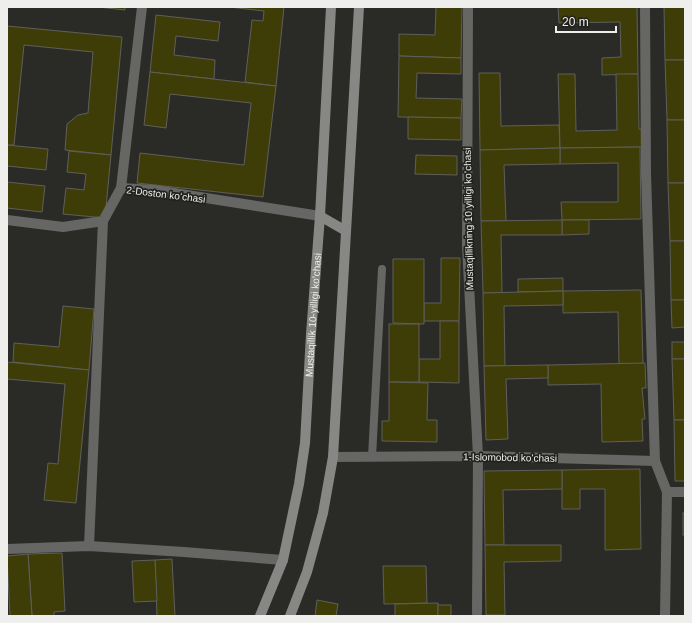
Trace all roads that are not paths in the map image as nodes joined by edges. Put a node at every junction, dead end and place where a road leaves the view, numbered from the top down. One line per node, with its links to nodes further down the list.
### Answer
1 (142, 7): 6 (street)
2 (331, 7): 7 (main road, Mustaqillik 10-yilligi ko'chasi)
3 (359, 7): 10 (main road)
4 (468, 7): 12 (street, Mustaqillikning 10 yilligi koʻchasi)
5 (645, 7): 15 (street)
6 (121, 188): 7 (street, 2-Doston koʻchasi); 9 (street, 2-Doston koʻchasi)
7 (320, 216): 10 (main road); 20 (main road, Mustaqillik 10-yilligi ko'chasi)
8 (7, 220): 9 (street)
9 (103, 221): 18 (street)
10 (346, 231): 13 (main road)
11 (382, 269): 14 (lane)
12 (478, 456): 14 (street, 1-Islomobod koʻchasi); 15 (street, 1-Islomobod koʻchasi); 21 (street, Mustaqillikning 10 yilligi koʻchasi)
13 (333, 457): 14 (street, 1-Islomobod koʻchasi); 23 (main road)
14 (372, 457)
15 (655, 461): 16 (street)
16 (668, 492): 17 (street); 24 (street)
17 (685, 492)
18 (89, 546): 19 (street); 20 (street)
19 (7, 549)
20 (283, 560): 22 (main road, Mustaqillik 10-yilligi ko'chasi)
21 (477, 613)
22 (260, 616)
23 (290, 616)
24 (665, 616)

